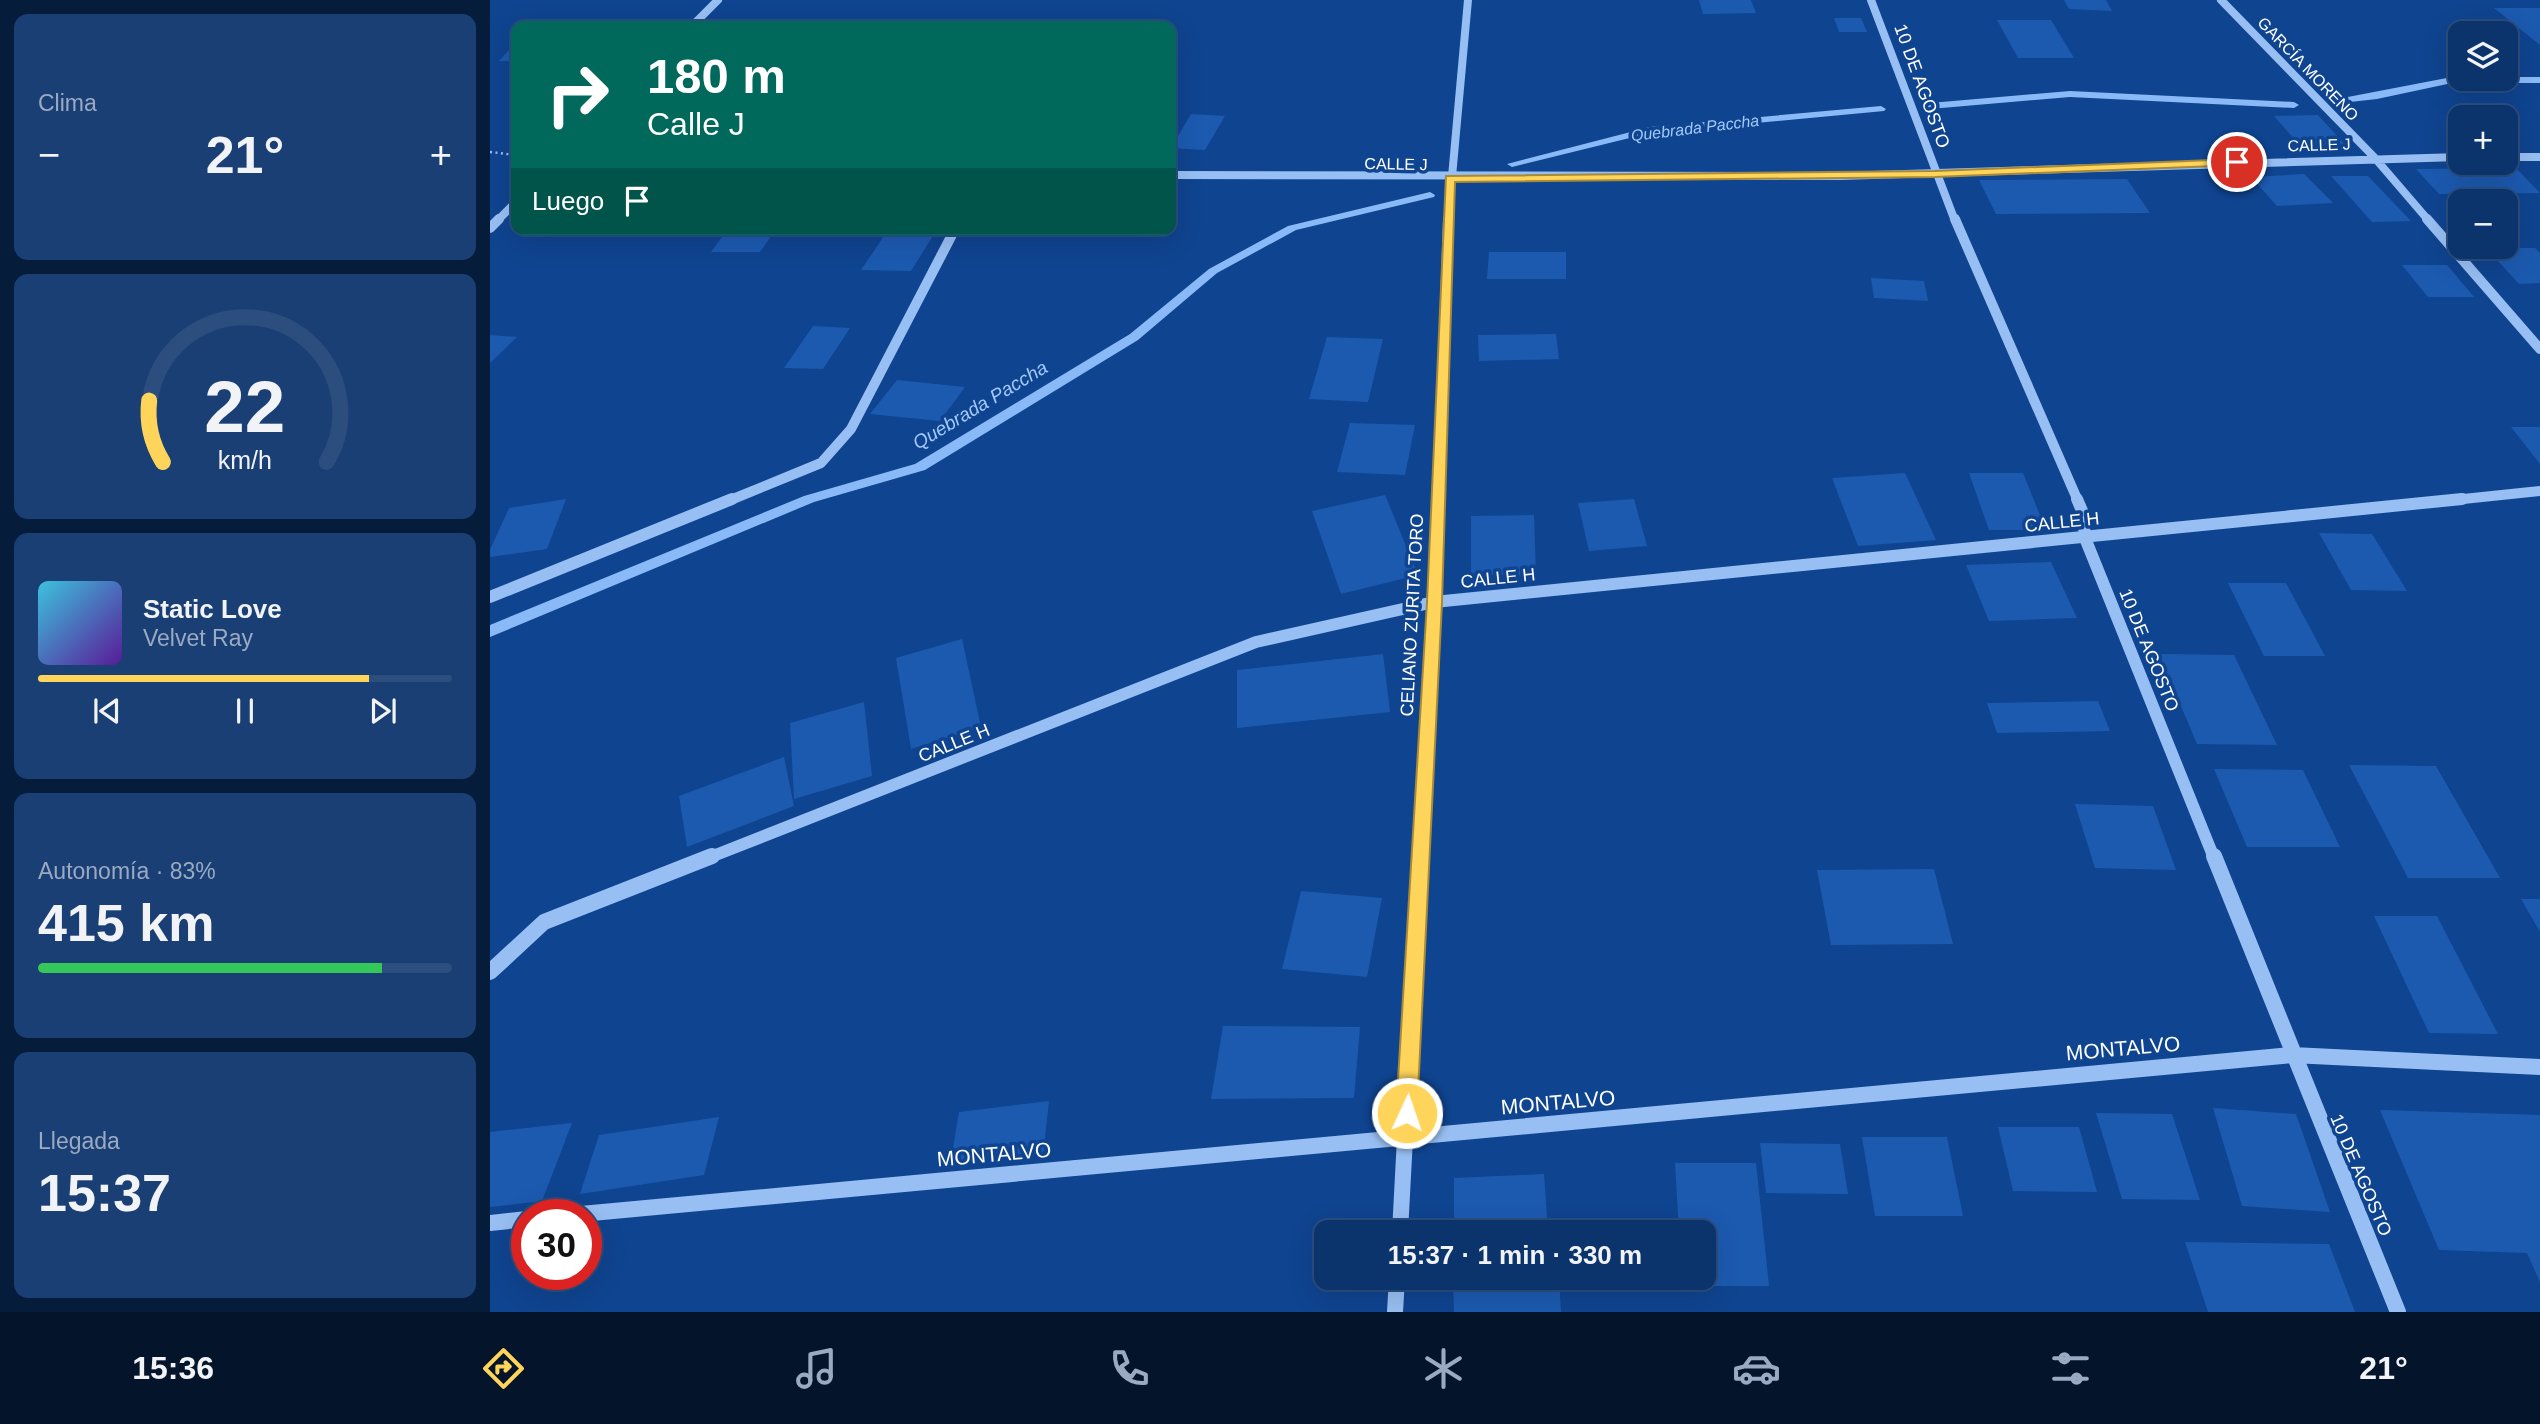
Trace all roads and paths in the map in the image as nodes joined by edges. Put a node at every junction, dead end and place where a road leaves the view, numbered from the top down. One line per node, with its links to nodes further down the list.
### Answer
1 (718, 0): 5 (street)
2 (1468, 0): 14 (street, CELIANO ZURITA TORO)
3 (1871, 0): 12 (street, 10 DE AGOSTO)
4 (2221, 0): 8 (street, GARCÍA MORENO)
5 (697, 21)
6 (490, 152): 7 (path)
7 (511, 154)
8 (2374, 157): 9 (street, CALLE J); 12 (street, CALLE J); 18 (street, GARCÍA MORENO)
9 (2448, 157)
10 (2518, 157): 11 (street)
11 (2540, 157)
12 (1935, 174): 14 (street, CALLE J); 20 (street, 10 DE AGOSTO)
13 (1176, 175): 14 (street, CALLE J)
14 (1450, 178): 22 (street, CELIANO ZURITA TORO)
15 (511, 207): 16 (street)
16 (490, 228)
17 (953, 235): 21 (street)
18 (2540, 349)
19 (2540, 491): 20 (street, CALLE H)
20 (2085, 538): 22 (street, CALLE H); 24 (street, 10 DE AGOSTO)
21 (490, 597)
22 (1434, 602): 23 (street, CALLE H); 26 (street, CELIANO ZURITA TORO)
23 (490, 972)
24 (2292, 1055): 25 (street, MONTALVO); 26 (street, MONTALVO); 33 (street, 10 DE AGOSTO)
25 (2540, 1067)
26 (1405, 1140): 27 (street, MONTALVO); 28 (street, CELIANO ZURITA TORO)
27 (602, 1212)
28 (1401, 1220)
29 (511, 1221): 30 (street)
30 (490, 1223)
31 (1396, 1290): 32 (street)
32 (1395, 1312)
33 (2398, 1312)

